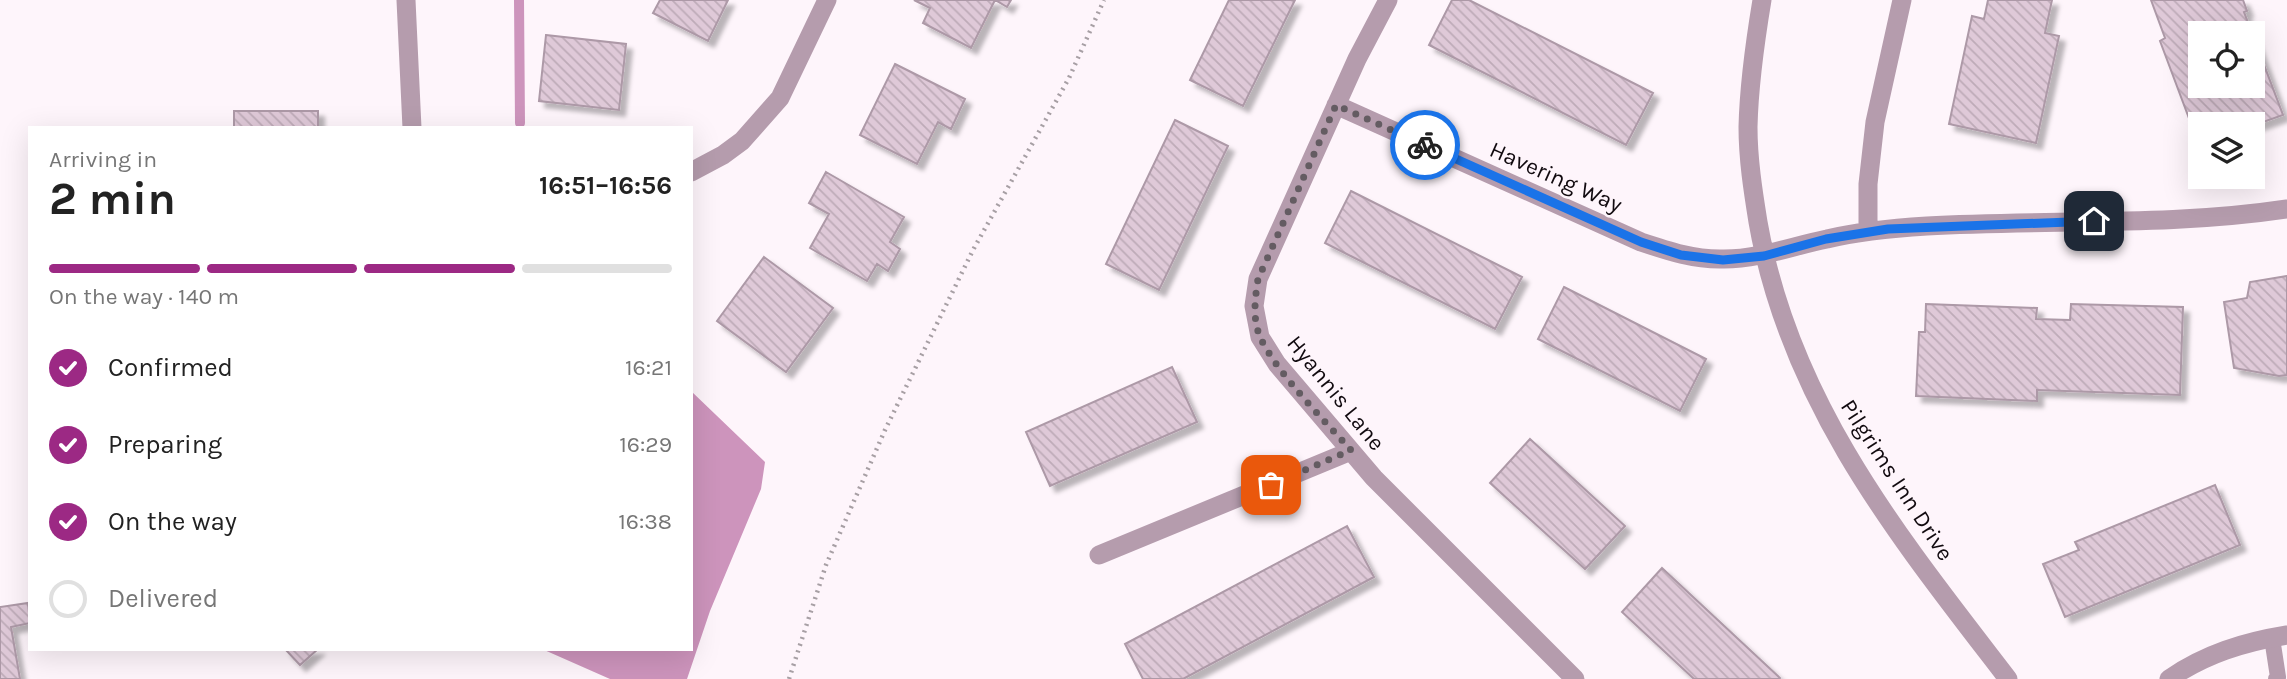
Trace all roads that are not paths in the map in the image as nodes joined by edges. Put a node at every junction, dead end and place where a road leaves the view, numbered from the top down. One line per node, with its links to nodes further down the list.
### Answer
1 (406, 0): 7 (street)
2 (827, 0): 8 (street)
3 (1388, 0): 6 (street, Hyannis Lane)
4 (1762, 0): 11 (street, Pilgrims Inn Drive)
5 (1902, 0): 10 (street)
6 (1336, 105): 11 (street, Havering Way); 12 (street, Hyannis Lane)
7 (412, 126)
8 (693, 171)
9 (2287, 209): 10 (street, Havering Way)
10 (1868, 231): 11 (street, Havering Way)
11 (1764, 256): 16 (street, Pilgrims Inn Drive)
12 (1351, 450): 13 (street); 15 (street, Hyannis Lane)
13 (1099, 555)
14 (2279, 637): 17 (street); 18 (lane)
15 (1575, 679)
16 (2008, 679)
17 (2169, 679)
18 (2276, 679)

